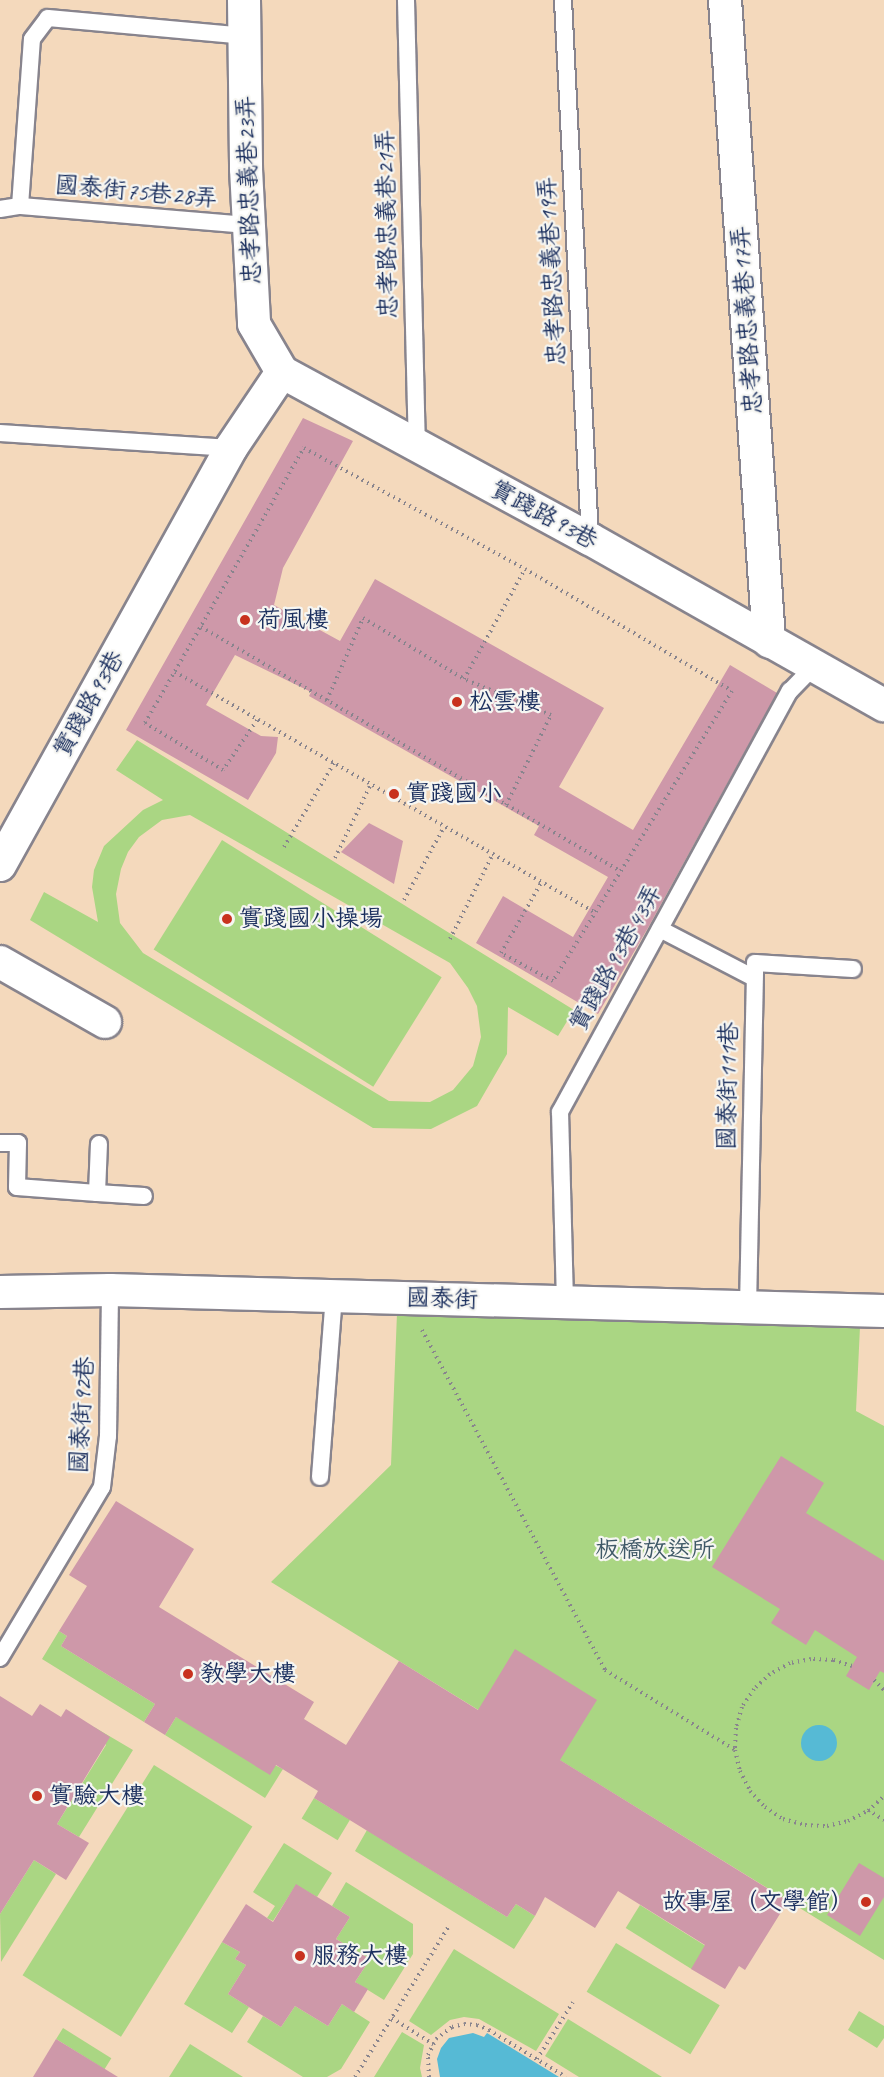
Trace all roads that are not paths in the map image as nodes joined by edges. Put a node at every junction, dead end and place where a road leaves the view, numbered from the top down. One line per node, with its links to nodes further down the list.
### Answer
1 (244, 0): 5 (street, 忠孝路忠義巷23弄)
2 (406, 0): 11 (lane, 忠孝路忠義巷21弄)
3 (563, 0): 13 (lane, 忠孝路忠義巷19弄)
4 (725, 0): 14 (street, 忠孝路忠義巷17弄)
5 (246, 36): 6 (lane, 國泰街75巷28弄); 8 (street, 忠孝路忠義巷23弄)
6 (20, 206): 7 (lane, 國泰街75巷28弄); 8 (lane, 國泰街75巷28弄)
7 (0, 209)
8 (248, 225): 9 (street, 忠孝路忠義巷23弄)
9 (282, 372): 11 (street, 實踐路93巷); 12 (street, 實踐路93巷)
10 (0, 432): 12 (lane)
11 (417, 446): 13 (street, 實踐路93巷)
12 (231, 448): 17 (street, 實踐路93巷)
13 (590, 539): 14 (street, 實踐路93巷)
14 (769, 641): 15 (street, 實踐路93巷)
15 (813, 666): 16 (street, 實踐路93巷); 18 (lane, 實踐路93巷43弄)
16 (884, 705)
17 (0, 866)
18 (660, 929): 21 (lane); 30 (lane, 實踐路93巷43弄)
19 (0, 962): 22 (street)
20 (853, 969): 21 (lane)
21 (754, 978): 31 (lane, 國泰街111巷)
22 (105, 1022)
23 (0, 1143): 25 (lane)
24 (99, 1144): 25 (lane)
25 (97, 1193): 26 (lane)
26 (144, 1196)
27 (110, 1290): 28 (street, 國泰街); 29 (street, 國泰街); 34 (lane, 國泰街92巷)
28 (0, 1292)
29 (334, 1296): 30 (street, 國泰街); 33 (lane)
30 (565, 1302): 31 (street, 國泰街)
31 (748, 1307): 32 (street, 國泰街)
32 (884, 1311)
33 (320, 1477)
34 (0, 1658)

